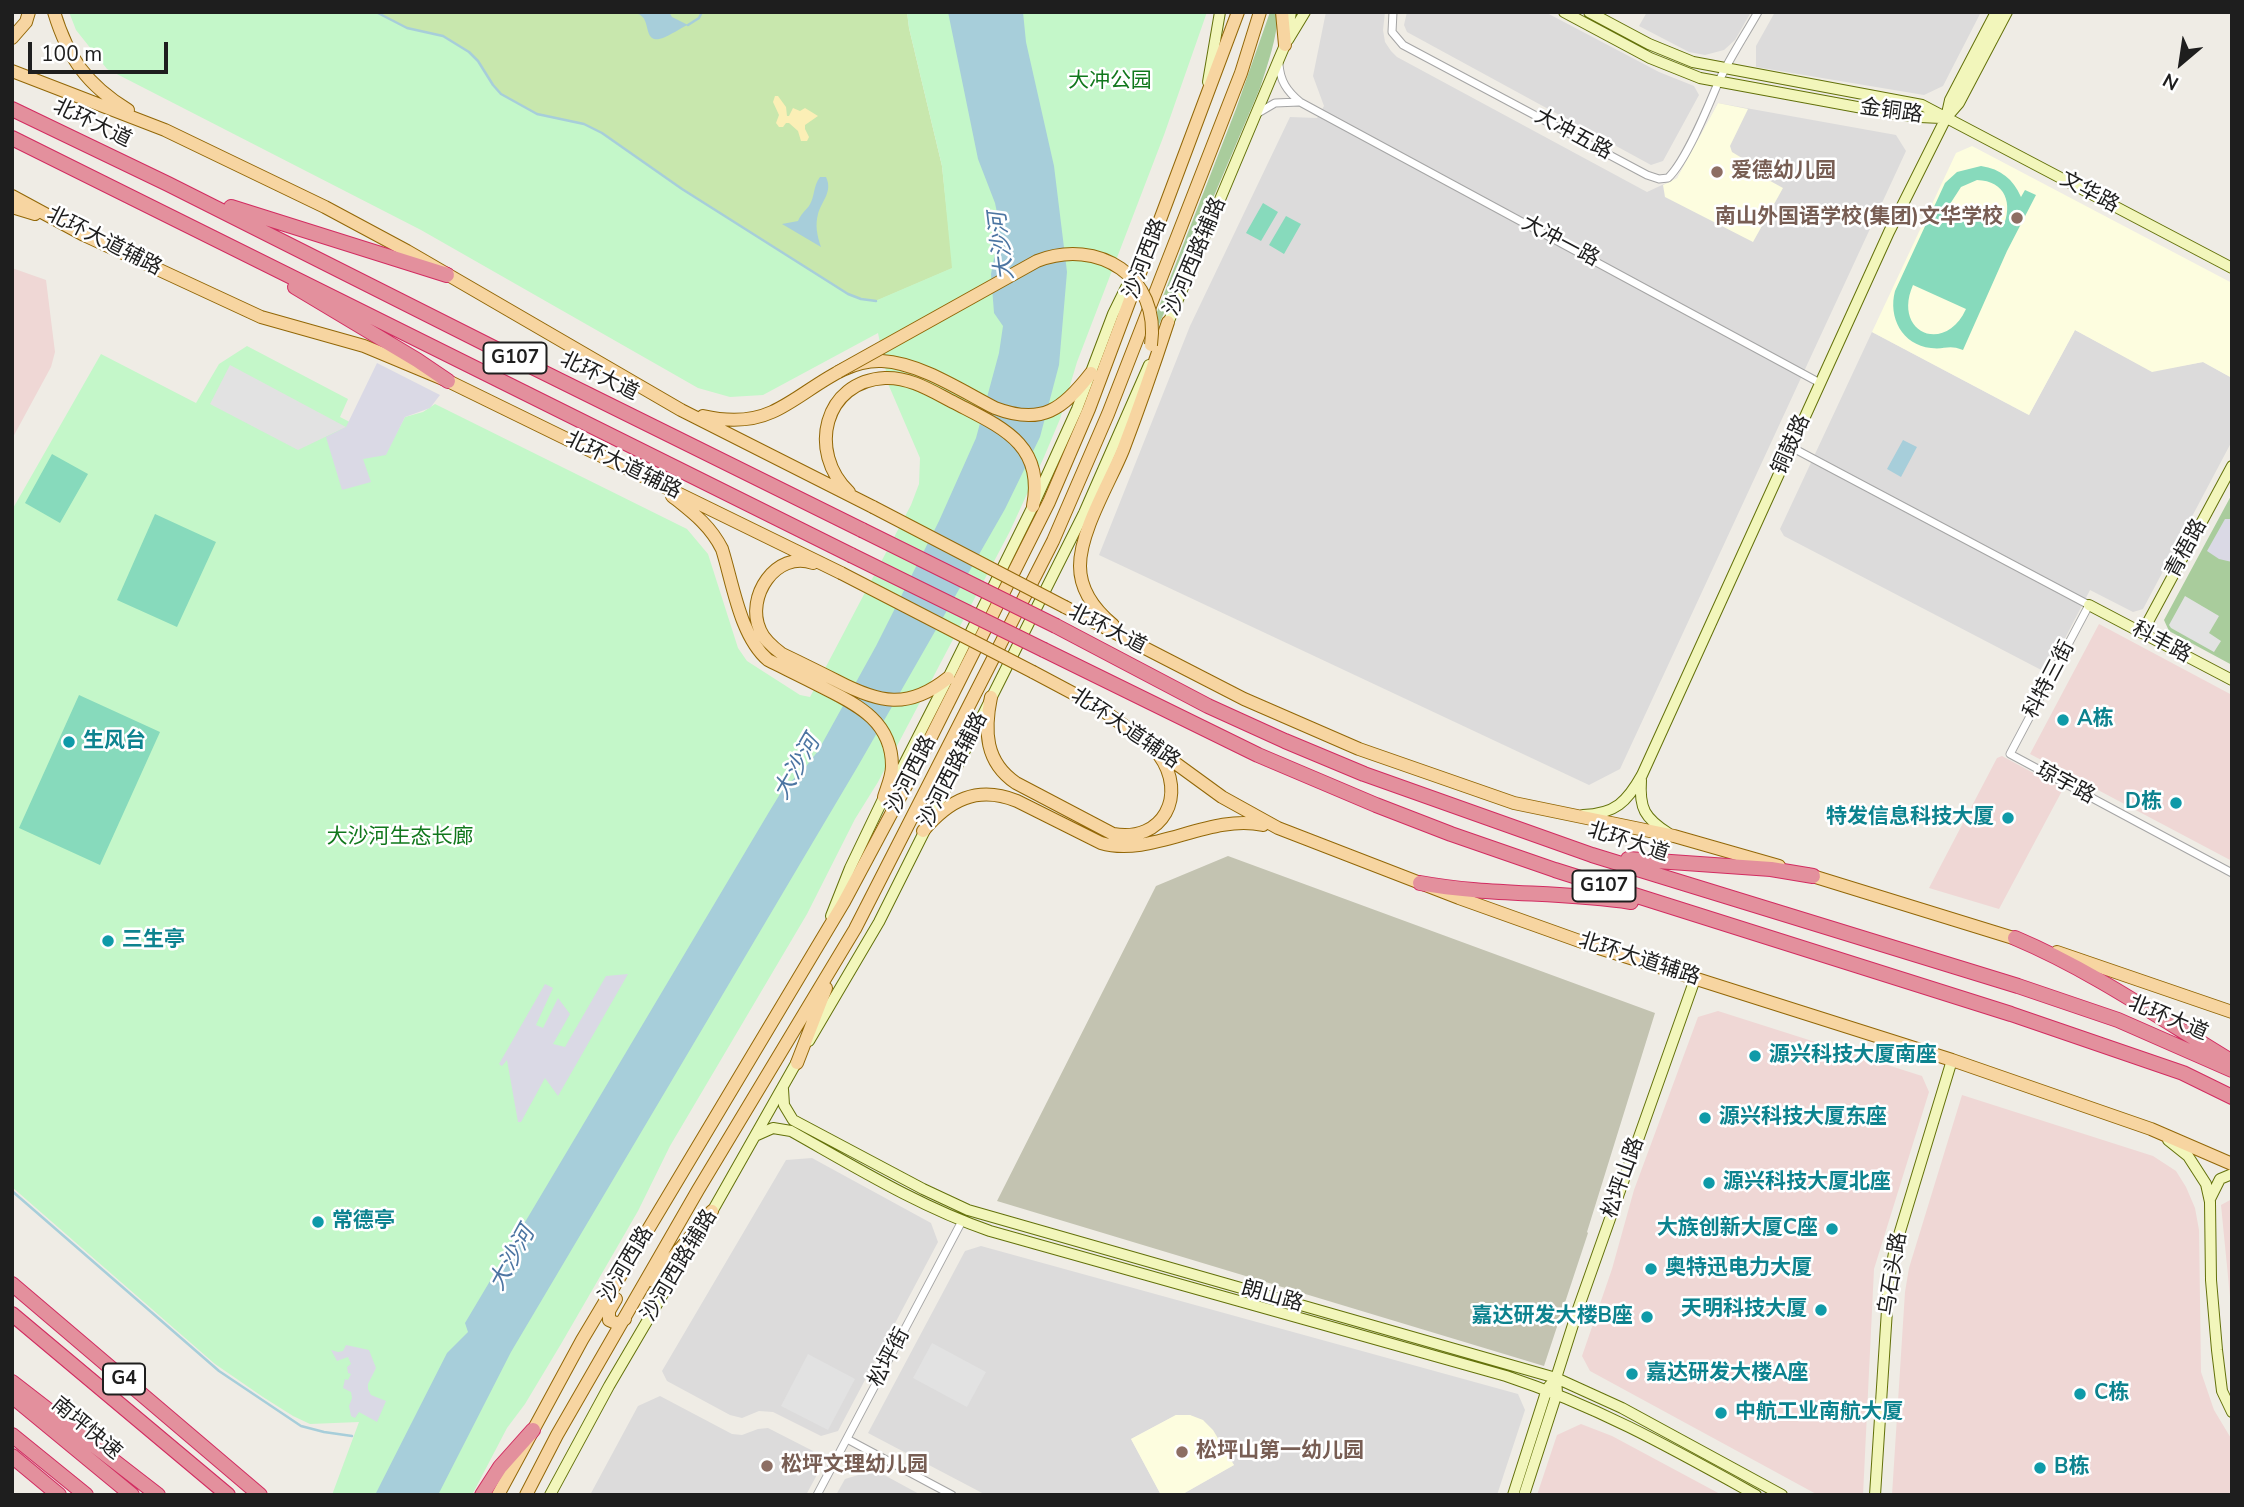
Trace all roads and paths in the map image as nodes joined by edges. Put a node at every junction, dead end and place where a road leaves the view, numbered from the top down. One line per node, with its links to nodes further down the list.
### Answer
1 (29, 12): 15 (main road)
2 (54, 12): 26 (main road)
3 (1220, 12): 23 (main road)
4 (1238, 12): 23 (main road, 沙河西路)
5 (1260, 12): 72 (main road, 沙河西路)
6 (1283, 12): 16 (main road)
7 (1292, 12): 16 (main road, 沙河西路辅路)
8 (1305, 12): 16 (main road)
9 (1393, 12): 20 (street, 大冲五路)
10 (1564, 12): 20 (main road, 金铜路)
11 (1589, 12): 18 (main road, 金铜路)
12 (1758, 12): 18 (street, 大冲五路)
13 (1996, 12): 25 (main road, 铜鼓路)
14 (2007, 12): 25 (main road, 铜鼓路)
15 (12, 38)
16 (1285, 45): 17 (main road, 沙河西路辅路)
17 (1279, 59): 21 (street, 大冲一路); 24 (main road, 沙河西路辅路)
18 (1726, 69): 20 (street, 大冲五路); 25 (main road, 金铜路)
19 (12, 72): 26 (main road)
20 (1719, 82): 25 (main road, 金铜路)
21 (1300, 102): 24 (street); 40 (street, 大冲一路)
22 (12, 109): 28 (highway, 北环大道 / G107)
23 (1203, 110): 32 (main road, 沙河西路)
24 (1254, 117): 36 (main road, 沙河西路辅路)
25 (1946, 118): 34 (main road, 文华路); 40 (main road, 铜鼓路)
26 (165, 130): 35 (main road)
27 (12, 138): 33 (highway, 北环大道 / G107)
28 (168, 184): 35 (highway); 65 (highway, 北环大道 / G107, bridge)
29 (12, 196): 31 (main road, 北环大道辅路)
30 (12, 207): 31 (main road)
31 (53, 217): 39 (main road, 北环大道辅路)
32 (1159, 223): 38 (main road); 71 (main road, 沙河西路)
33 (210, 235): 39 (highway); 69 (highway, 北环大道 / G107, bridge)
34 (2232, 268)
35 (447, 275): 42 (main road)
36 (1168, 322): 41 (main road, 沙河西路辅路); 51 (main road)
37 (838, 372): 38 (main road, bridge); 41 (main road, bridge); 42 (main road)
38 (1091, 373): 46 (main road)
39 (448, 381): 45 (main road, 北环大道辅路)
40 (1820, 383): 43 (main road, 铜鼓路)
41 (1137, 390): 55 (main road, 沙河西路辅路)
42 (681, 410): 47 (main road)
43 (1791, 447): 49 (street); 58 (main road, 铜鼓路)
44 (2232, 466): 50 (main road, 青梧路)
45 (648, 478): 48 (main road, 北环大道辅路); 52 (main road)
46 (1033, 506): 47 (main road); 53 (main road)
47 (873, 507): 51 (main road, bridge)
48 (841, 573): 52 (main road); 56 (main road, 北环大道辅路, bridge)
49 (2090, 605): 50 (main road, 科丰路); 57 (street, 科特三街)
50 (2141, 632): 54 (main road, 科丰路)
51 (1129, 639): 60 (main road)
52 (779, 659): 53 (main road); 59 (main road)
53 (948, 678): 59 (main road)
54 (2232, 680)
55 (991, 697): 62 (main road, 沙河西路辅路); 64 (main road)
56 (1145, 740): 61 (main road, 北环大道辅路); 64 (main road)
57 (2010, 754): 66 (street, 琼宇路)
58 (1642, 775): 60 (main road); 63 (main road)
59 (884, 797): 71 (main road)
60 (1567, 815): 63 (main road)
61 (1278, 828): 64 (main road); 68 (main road, 北环大道辅路)
62 (923, 831): 64 (main road); 77 (main road, 沙河西路辅路)
63 (1674, 836): 67 (main road)
64 (1103, 837)
65 (1592, 855): 67 (highway); 78 (highway, 北环大道 / G107)
66 (2232, 873)
67 (1813, 876): 70 (main road)
68 (1420, 883): 69 (highway); 73 (main road, 北环大道辅路)
69 (1694, 915): 79 (highway, 北环大道 / G107)
70 (2015, 938): 74 (main road); 76 (highway)
71 (820, 944): 89 (main road, 沙河西路)
72 (838, 960): 77 (main road); 92 (main road, 沙河西路)
73 (1695, 979): 75 (main road, 北环大道辅路); 95 (main road, 松坪山路)
74 (2232, 1012)
75 (1952, 1060): 83 (main road, 北环大道辅路); 122 (main road, 乌石头路)
76 (2232, 1062)
77 (797, 1063): 80 (main road, 沙河西路辅路)
78 (2232, 1070)
79 (2183, 1073): 81 (highway, 北环大道 / G107); 82 (highway)
80 (783, 1086): 84 (main road, 沙河西路辅路); 95 (main road, 朗山路)
81 (2232, 1097)
82 (2232, 1102)
83 (2151, 1129): 85 (main road, 北环大道辅路); 87 (main road)
84 (755, 1136): 88 (main road, 沙河西路辅路); 90 (main road, 朗山路)
85 (2232, 1164)
86 (2232, 1174): 87 (main road)
87 (2210, 1202): 99 (main road)
88 (712, 1211): 92 (main road); 115 (main road, 沙河西路辅路)
89 (654, 1221): 94 (main road); 100 (main road, 沙河西路)
90 (962, 1221): 97 (main road, 朗山路); 102 (street, 松坪街)
91 (12, 1284): 110 (highway, G4)
92 (635, 1302): 94 (main road, 沙河西路)
93 (12, 1314): 105 (highway, G4)
94 (625, 1319): 114 (main road, 沙河西路)
95 (1556, 1378): 97 (main road, 松坪山路); 121 (main road, 朗山路)
96 (12, 1382): 109 (highway)
97 (1552, 1391): 118 (main road, 松坪山路); 119 (main road, 松坪山路); 120 (main road, 朗山路)
98 (12, 1396): 108 (highway, 南坪快速)
99 (2232, 1412)
100 (533, 1430): 104 (main road, 沙河西路); 111 (highway)
101 (12, 1435): 107 (highway)
102 (847, 1438): 116 (street, 松坪街); 117 (street)
103 (12, 1457): 106 (highway)
104 (519, 1457): 112 (main road, 沙河西路); 113 (main road)
105 (226, 1493)
106 (59, 1495)
107 (86, 1495)
108 (132, 1495)
109 (158, 1495)
110 (260, 1495)
111 (482, 1495)
112 (498, 1495)
113 (507, 1495)
114 (526, 1495)
115 (550, 1495)
116 (817, 1495)
117 (952, 1495)
118 (1513, 1495)
119 (1524, 1495)
120 (1756, 1495)
121 (1782, 1495)
122 (1875, 1495)

